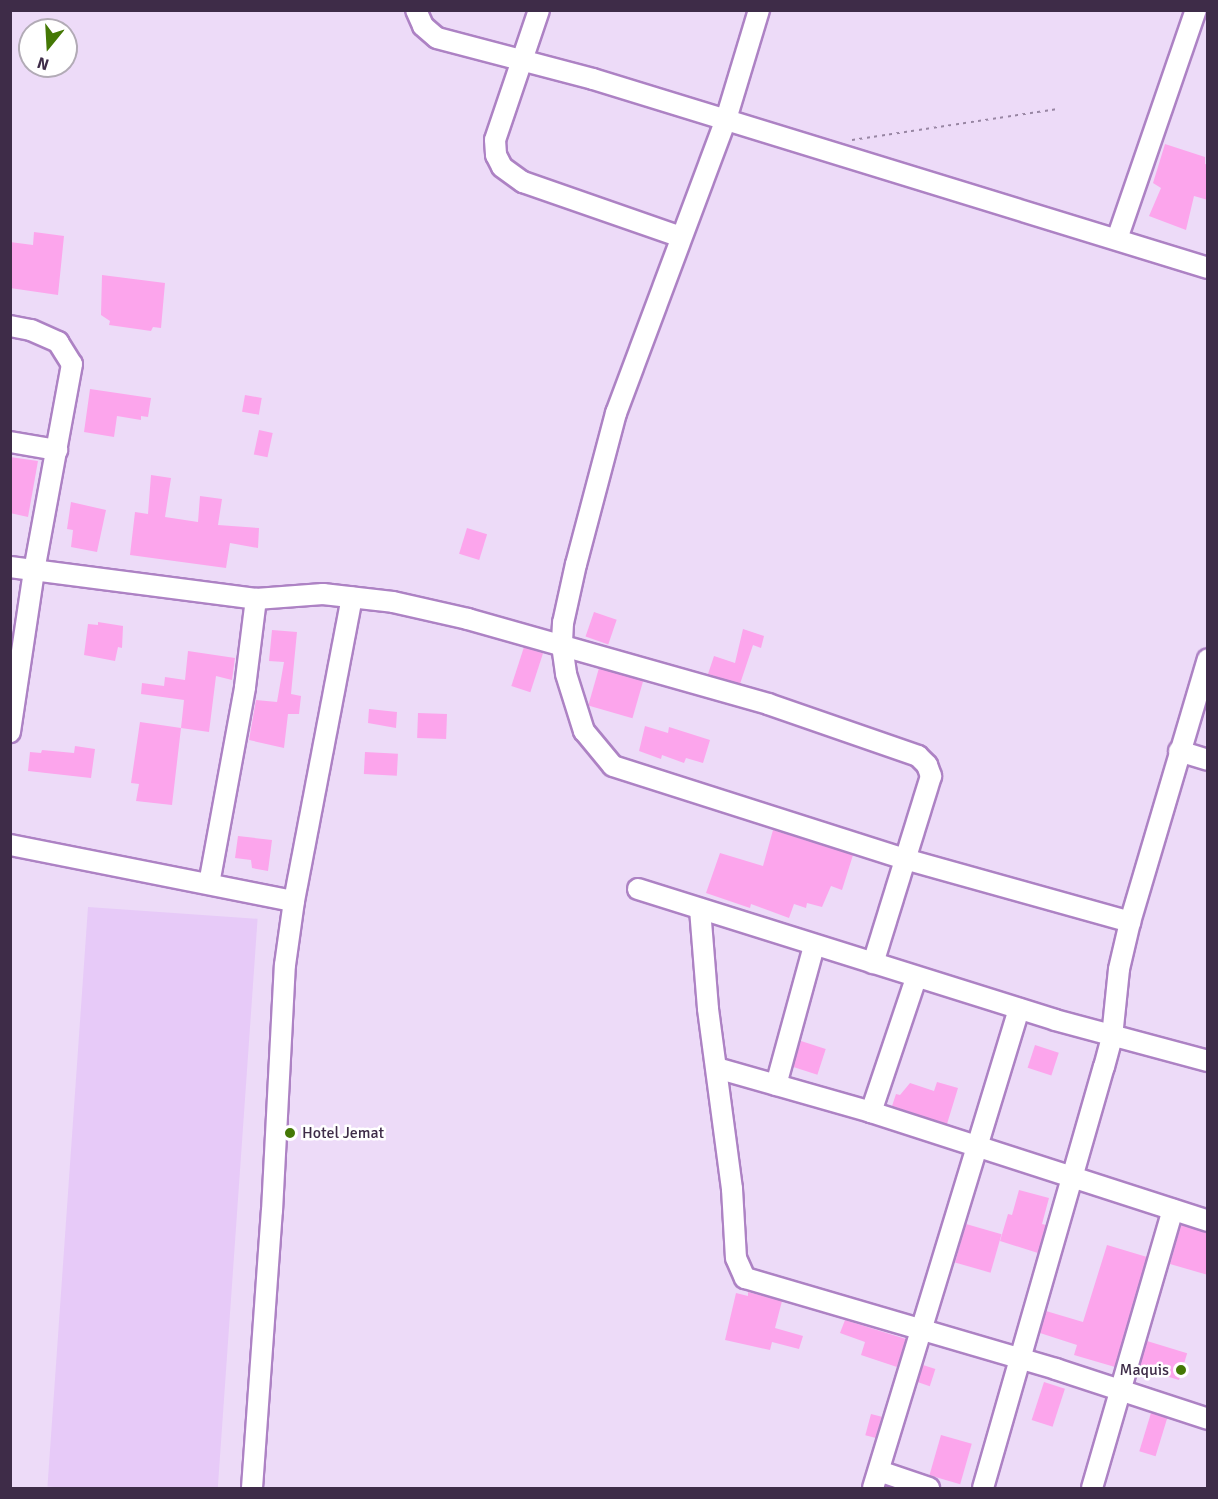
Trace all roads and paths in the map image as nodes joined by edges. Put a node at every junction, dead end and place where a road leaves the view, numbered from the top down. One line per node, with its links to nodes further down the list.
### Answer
1 (416, 10): 5 (street)
2 (539, 10): 5 (street)
3 (759, 10): 7 (street)
4 (1198, 21): 10 (street)
5 (524, 61): 7 (street); 9 (street)
6 (1058, 109): 8 (path)
7 (726, 119): 9 (street); 10 (street)
8 (843, 141)
9 (681, 237): 19 (street)
10 (1117, 239): 11 (street)
11 (1208, 268)
12 (10, 326): 14 (street)
13 (10, 442): 14 (street)
14 (57, 450): 16 (street)
15 (10, 567): 16 (street)
16 (34, 571): 18 (street); 21 (street)
17 (352, 597): 18 (street); 19 (street); 28 (street)
18 (256, 599): 26 (street)
19 (562, 645): 25 (street); 25 (street)
20 (1208, 659): 22 (street)
21 (10, 732)
22 (1179, 751): 23 (street); 30 (street)
23 (1208, 760)
24 (10, 845): 26 (street)
25 (905, 859): 30 (street); 32 (street)
26 (209, 884): 28 (street)
27 (638, 889): 29 (street)
28 (294, 901): 49 (street)
29 (700, 909): 31 (street); 37 (street)
30 (1130, 922): 35 (street)
31 (814, 946): 32 (street); 38 (street)
32 (873, 963): 33 (street)
33 (916, 978): 34 (street); 39 (street)
34 (1019, 1009): 35 (street); 40 (street)
35 (1112, 1037): 36 (street); 41 (street)
36 (1208, 1061)
37 (717, 1068): 38 (street); 44 (street)
38 (776, 1085): 39 (street)
39 (871, 1112): 40 (street)
40 (976, 1147): 41 (street); 44 (street)
41 (1072, 1177): 42 (street); 45 (street)
42 (1173, 1210): 43 (street); 46 (street)
43 (1208, 1221)
44 (922, 1330): 45 (street); 48 (street)
45 (1022, 1359): 46 (street); 51 (street)
46 (1121, 1391): 47 (street); 52 (street)
47 (1208, 1419)
48 (876, 1480): 50 (street)
49 (252, 1488)
50 (929, 1488)
51 (983, 1488)
52 (1092, 1488)

